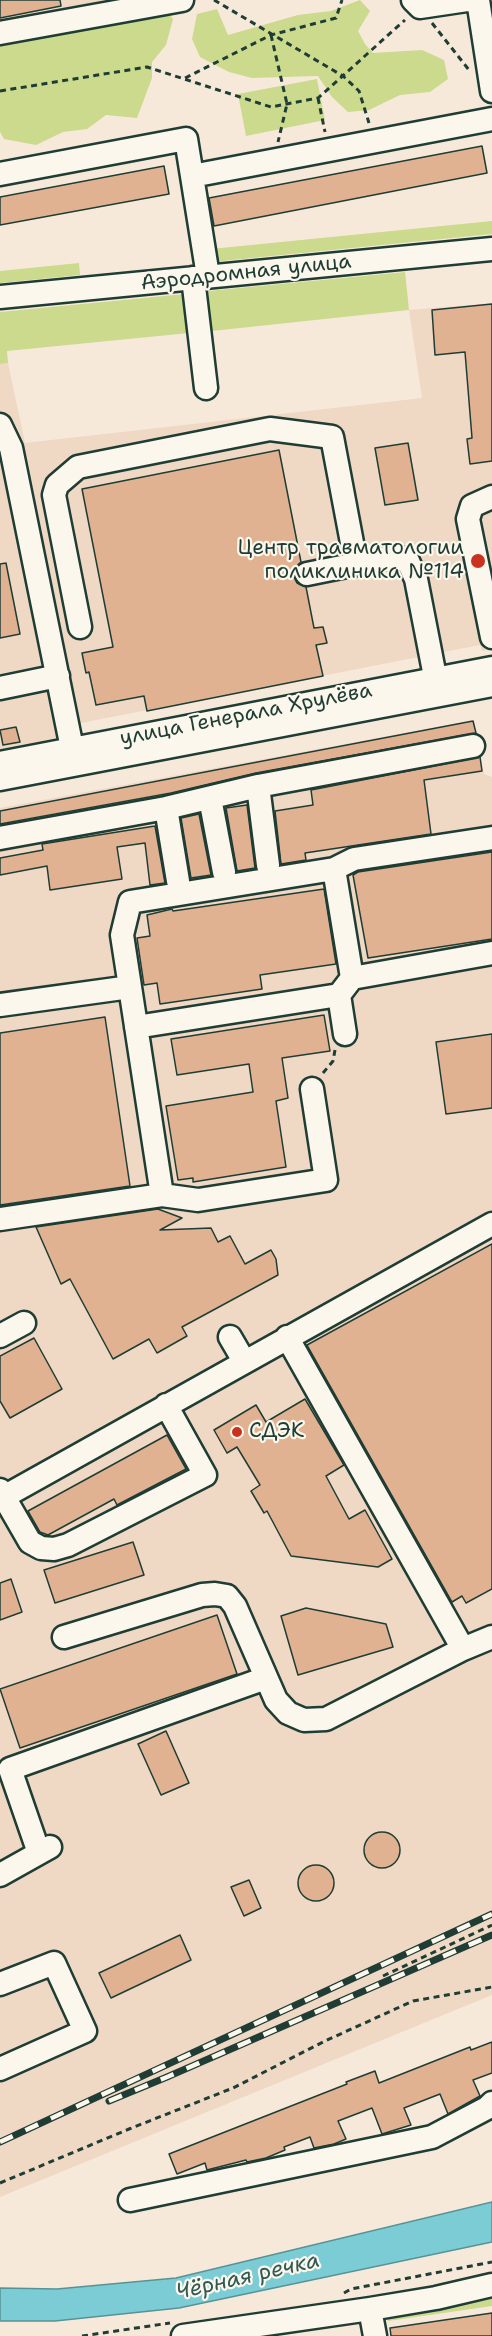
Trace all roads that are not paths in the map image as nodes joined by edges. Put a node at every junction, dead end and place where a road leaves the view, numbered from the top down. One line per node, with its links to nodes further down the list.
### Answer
1 (183, 0): 5 (street)
2 (467, 0): 4 (street)
3 (478, 0): 6 (street)
4 (416, 3)
5 (0, 33)
6 (492, 91)
7 (492, 118): 9 (street)
8 (0, 174): 9 (street)
9 (192, 176): 11 (street)
10 (492, 249): 11 (street, Аэродромная улица)
11 (200, 277): 12 (street, Аэродромная улица); 13 (street)
12 (0, 297)
13 (206, 388)
14 (0, 425): 20 (street)
15 (492, 497): 19 (street)
16 (356, 564): 17 (street); 18 (street); 22 (street)
17 (307, 574)
18 (80, 627)
19 (492, 637)
20 (58, 676): 23 (street); 25 (street)
21 (491, 677): 22 (street, улица Генерала Хрулёва)
22 (437, 687): 25 (street, улица Генерала Хрулёва)
23 (0, 688)
24 (473, 746): 28 (street)
25 (74, 757): 26 (street, улица Генерала Хрулёва); 27 (street, улица Генерала Хрулёва)
26 (0, 763)
27 (0, 779)
28 (258, 786): 29 (street); 33 (street)
29 (210, 798): 30 (street); 35 (street)
30 (166, 808): 31 (street); 36 (street)
31 (0, 838)
32 (492, 838): 34 (street)
33 (268, 865)
34 (334, 869): 38 (street); 39 (street)
35 (224, 872)
36 (178, 881)
37 (492, 953): 39 (street)
38 (130, 987): 40 (street); 41 (street)
39 (345, 987): 41 (street); 42 (street)
40 (0, 1005)
41 (136, 1027): 44 (street)
42 (345, 1034)
43 (312, 1089): 44 (street)
44 (162, 1195): 45 (street)
45 (0, 1219)
46 (492, 1224): 50 (street)
47 (24, 1323): 48 (street)
48 (0, 1336)
49 (230, 1337): 51 (street)
50 (287, 1337): 51 (street); 56 (street)
51 (244, 1361): 52 (street)
52 (166, 1405): 53 (street); 53 (street)
53 (1, 1495)
54 (492, 1636): 56 (street)
55 (64, 1637): 57 (street)
56 (463, 1649): 57 (street)
57 (266, 1678): 58 (street)
58 (0, 1875)
59 (0, 1984): 60 (street)
60 (0, 2069)
61 (492, 2103): 62 (street)
62 (130, 2200)
63 (492, 2285): 64 (street)
64 (370, 2309): 65 (street); 66 (street)
65 (183, 2336)
66 (375, 2336)

